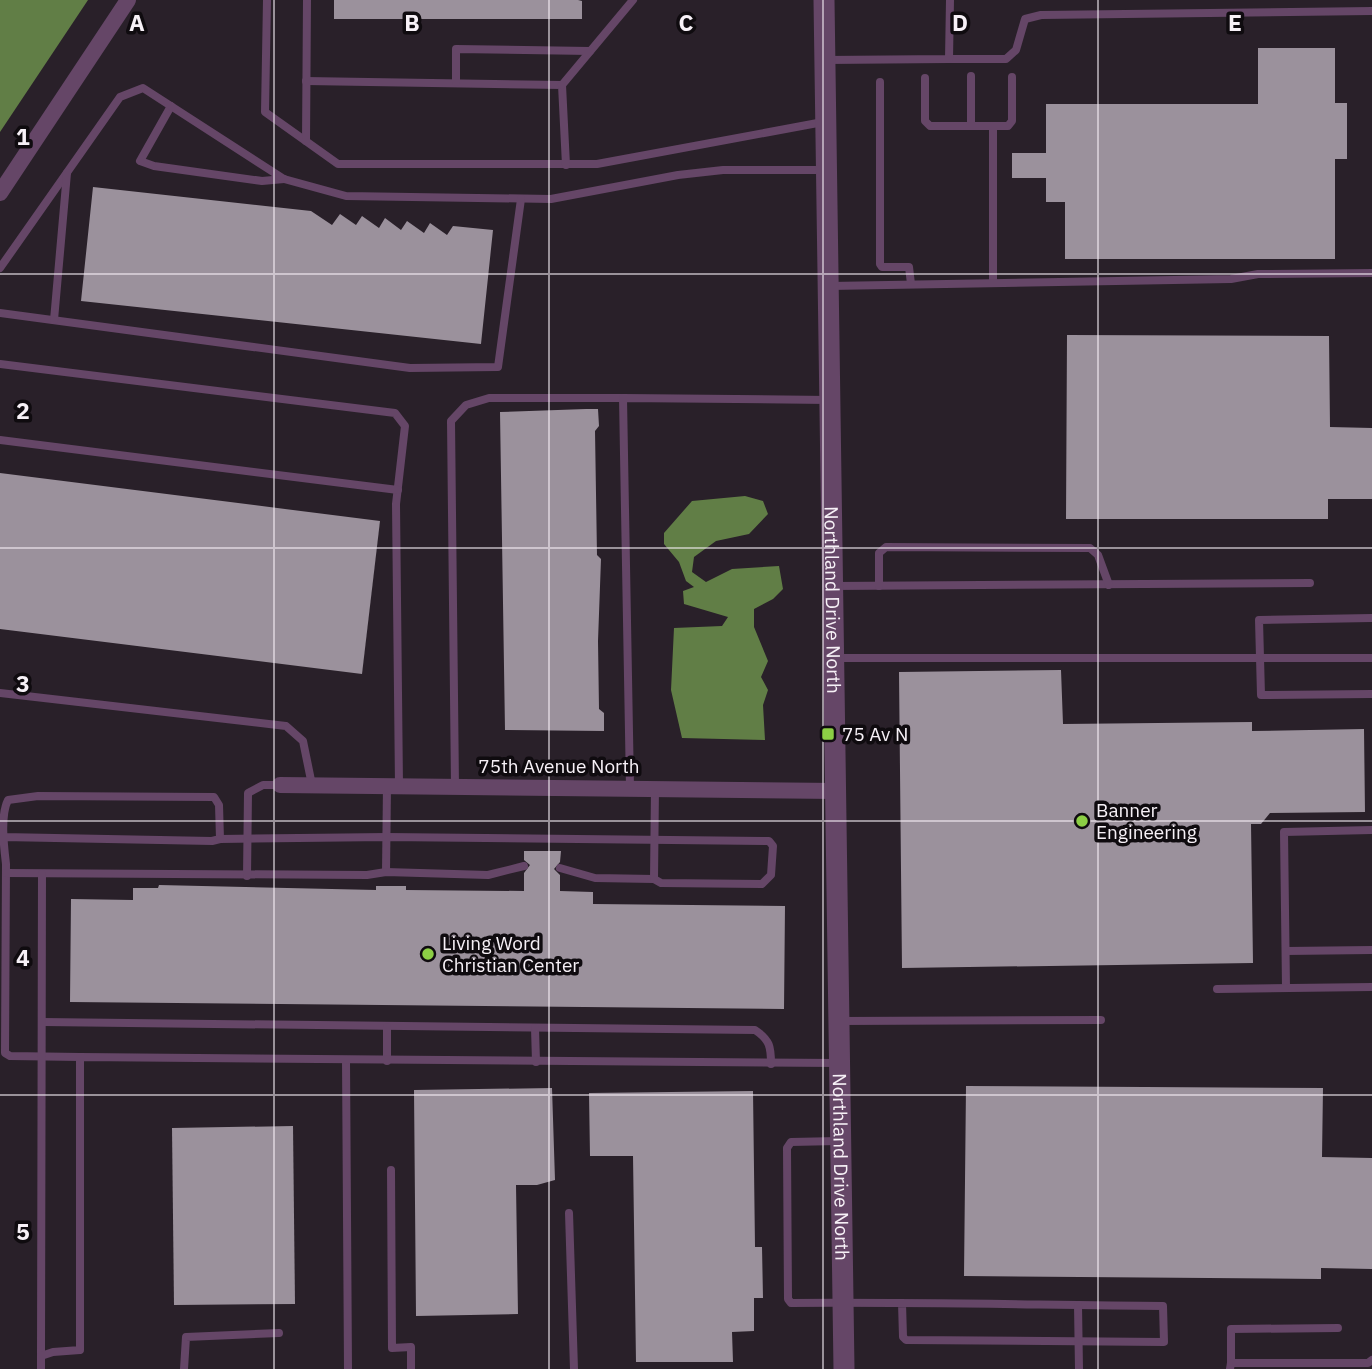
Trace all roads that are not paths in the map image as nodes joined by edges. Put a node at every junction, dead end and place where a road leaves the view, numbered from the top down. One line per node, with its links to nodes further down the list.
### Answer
1 (128, 0): 27 (street)
2 (267, 0): 22 (lane)
3 (307, 0): 14 (lane)
4 (633, 0): 8 (lane)
5 (824, 0): 9 (street, Northland Drive North)
6 (950, 0): 10 (lane)
7 (1372, 11): 10 (lane)
8 (590, 51): 15 (lane); 17 (lane)
9 (825, 60): 10 (lane); 19 (street, Northland Drive North)
10 (949, 60)
11 (971, 76): 20 (lane)
12 (1012, 77): 21 (lane)
13 (925, 78): 20 (lane)
14 (306, 81): 15 (lane); 22 (lane)
15 (456, 82): 17 (lane)
16 (880, 82): 32 (lane)
17 (562, 85): 23 (lane)
18 (171, 106): 25 (lane); 26 (lane); 26 (lane)
19 (826, 122): 23 (lane); 24 (street, Northland Drive North)
20 (971, 126): 21 (lane)
21 (993, 126): 31 (lane)
22 (306, 141): 23 (lane)
23 (566, 165)
24 (827, 170): 28 (lane); 33 (street, Northland Drive North)
25 (67, 172): 29 (lane); 35 (lane)
26 (284, 179): 28 (lane)
27 (0, 193)
28 (521, 199): 35 (lane)
29 (0, 268)
30 (1372, 273): 31 (lane)
31 (993, 283): 32 (lane)
32 (911, 284): 33 (lane)
33 (829, 286): 38 (street, Northland Drive North)
34 (0, 313): 35 (lane)
35 (54, 320)
36 (0, 364): 40 (lane)
37 (623, 398): 38 (lane); 54 (lane); 55 (lane)
38 (831, 400): 43 (street, Northland Drive North)
39 (0, 440): 40 (lane)
40 (397, 489): 53 (lane)
41 (1310, 583): 42 (lane)
42 (1109, 584): 44 (lane); 44 (lane)
43 (833, 586): 44 (lane); 48 (street, Northland Drive North)
44 (880, 586)
45 (1372, 618): 46 (lane)
46 (1260, 657): 47 (lane); 48 (lane); 50 (lane)
47 (1372, 658)
48 (834, 659): 57 (street, Northland Drive North)
49 (0, 693): 52 (lane)
50 (1372, 694)
51 (281, 785): 52 (street, 75th Avenue North); 62 (lane)
52 (312, 785): 53 (street, 75th Avenue North)
53 (393, 786): 54 (street, 75th Avenue North); 60 (lane)
54 (455, 787): 55 (street, 75th Avenue North)
55 (630, 788): 56 (street, 75th Avenue North)
56 (654, 788): 57 (street, 75th Avenue North); 63 (lane)
57 (837, 791): 77 (street, Northland Drive North)
58 (1372, 830): 72 (lane)
59 (1, 837): 61 (lane); 61 (lane); 67 (lane)
60 (387, 837): 62 (lane); 63 (lane); 66 (lane)
61 (220, 839): 62 (lane)
62 (247, 839): 69 (lane)
63 (654, 839): 70 (lane); 70 (lane)
64 (524, 866): 66 (lane)
65 (560, 868): 70 (lane)
66 (386, 872): 69 (lane)
67 (6, 873): 68 (lane); 81 (lane)
68 (42, 874): 69 (lane); 78 (lane)
69 (247, 876)
70 (654, 879)
71 (1372, 950): 72 (lane)
72 (1286, 951): 74 (lane)
73 (1372, 987): 74 (lane)
74 (1286, 988): 75 (lane)
75 (1217, 989)
76 (1101, 1020): 77 (lane)
77 (840, 1021): 86 (street, Northland Drive North)
78 (43, 1022): 79 (lane); 81 (lane)
79 (387, 1027): 80 (lane); 84 (lane)
80 (535, 1028): 85 (lane); 87 (lane)
81 (43, 1057): 82 (lane); 97 (lane)
82 (80, 1057): 83 (lane); 97 (lane)
83 (346, 1060): 84 (lane); 102 (lane)
84 (387, 1061): 85 (lane)
85 (536, 1062): 87 (lane)
86 (840, 1063): 87 (lane); 88 (street, Northland Drive North)
87 (771, 1064)
88 (841, 1141): 91 (street, Northland Drive North); 91 (lane)
89 (391, 1170): 103 (lane)
90 (569, 1213): 104 (lane)
91 (843, 1303): 92 (lane); 105 (street, Northland Drive North)
92 (902, 1303): 93 (lane); 96 (lane)
93 (1078, 1306): 96 (lane); 96 (lane)
94 (1338, 1328): 99 (lane)
95 (279, 1333): 101 (lane)
96 (1078, 1343): 106 (lane)
97 (41, 1356): 100 (lane)
98 (1372, 1360): 99 (lane)
99 (1231, 1366)
100 (41, 1369)
101 (184, 1369)
102 (348, 1369)
103 (411, 1369)
104 (574, 1369)
105 (845, 1369)
106 (1079, 1369)

